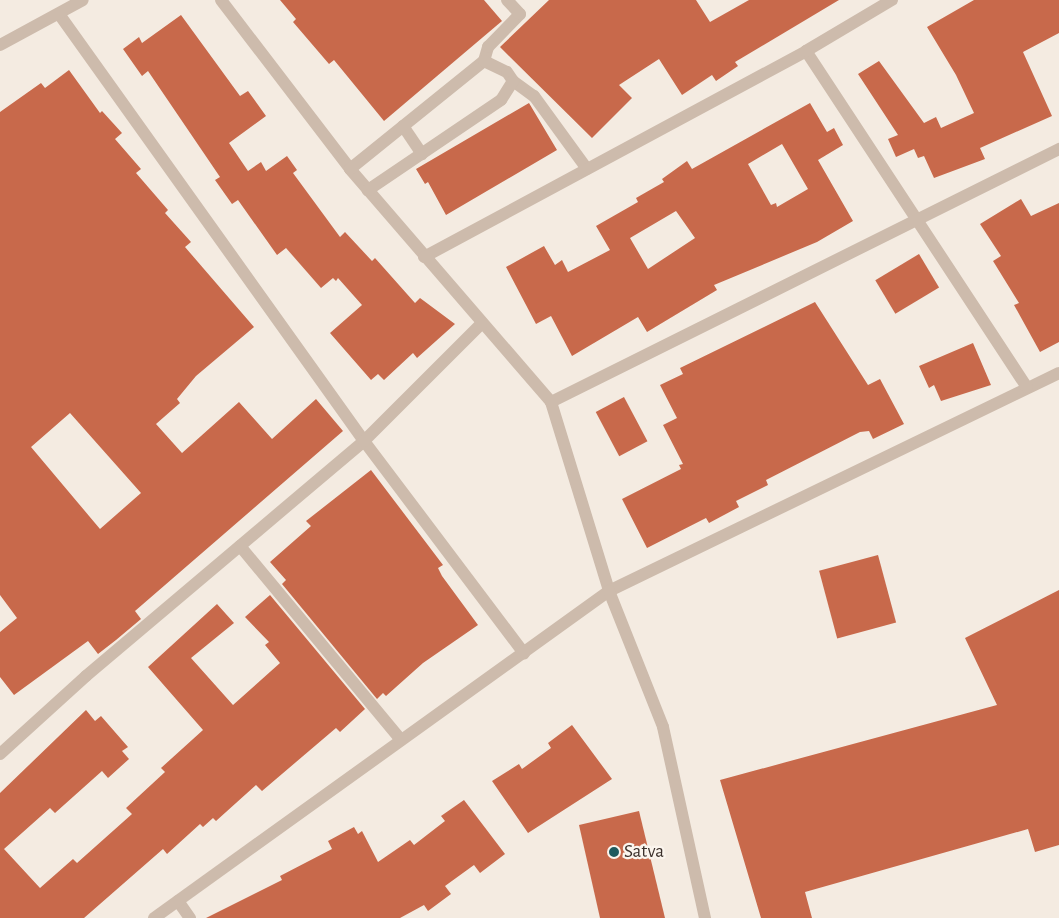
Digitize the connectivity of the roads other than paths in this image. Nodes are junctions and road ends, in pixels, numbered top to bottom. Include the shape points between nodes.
1 (83, 0) edge
2 (222, 0) edge
3 (508, 0) edge
4 (892, 0) edge
5 (59, 14) junction
6 (0, 44) edge
7 (806, 51) junction
8 (484, 61) junction
9 (513, 81) junction
10 (403, 126) junction
11 (1059, 149) edge
12 (422, 154) junction
13 (350, 169) junction
14 (587, 169) junction
15 (368, 190) junction
16 (918, 220) junction
17 (424, 257) junction
18 (482, 323) junction
19 (1059, 372) edge
20 (1028, 387) junction
21 (551, 402) junction
22 (364, 441) junction
23 (240, 546) junction
24 (609, 591) junction
25 (524, 653) junction
26 (401, 740) junction
27 (0, 754) edge
28 (178, 901) junction
29 (154, 918) edge
30 (190, 918) edge
31 (706, 918) edge

1 - 5 street
2 - 13 street
3 - 8 street via 520,14 488,47
4 - 7 street
5 - 6 street
5 - 22 street
7 - 14 street
7 - 16 street
8 - 9 street via 497,64
8 - 10 street
9 - 12 street via 501,100
9 - 14 street via 534,96
10 - 12 street
10 - 13 street
11 - 16 street
12 - 15 street
13 - 15 street
14 - 17 street
15 - 17 street
16 - 20 street
16 - 21 street
17 - 18 street
18 - 21 street
18 - 22 street
19 - 20 street
20 - 24 street
21 - 24 street
22 - 23 street
22 - 25 street
23 - 26 street
23 - 27 street via 86,676
24 - 25 street
24 - 31 street via 663,727
25 - 26 street
26 - 28 street
28 - 29 street
28 - 30 street

